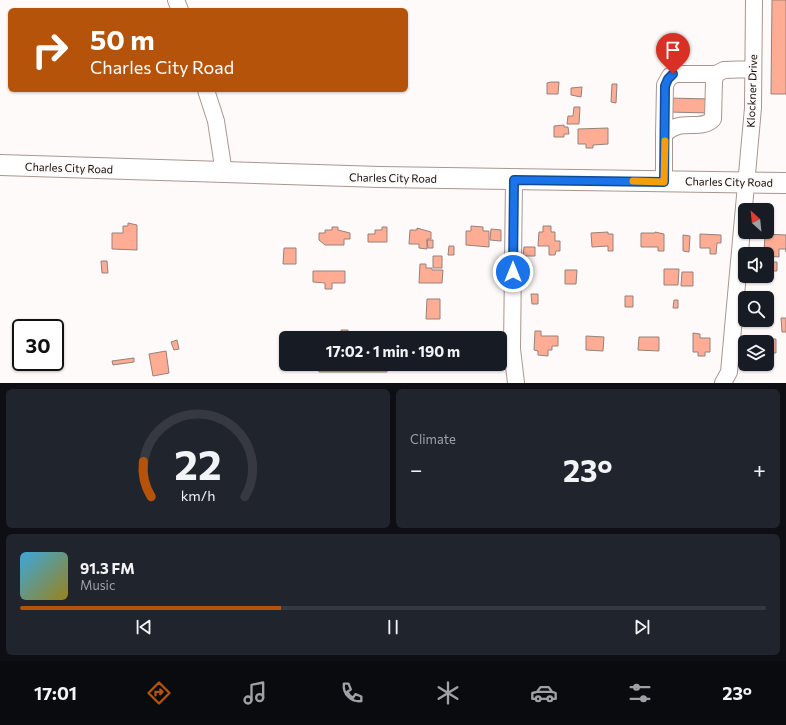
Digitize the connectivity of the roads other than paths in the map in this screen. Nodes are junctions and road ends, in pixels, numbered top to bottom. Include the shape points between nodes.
1 (754, 0) edge
2 (753, 69) junction
3 (716, 74) junction
4 (207, 92) edge
5 (664, 135) junction
6 (0, 165) edge
7 (224, 173) junction
8 (514, 180) junction
9 (664, 182) junction
10 (747, 182) junction
11 (786, 183) edge
12 (516, 383) edge
13 (723, 383) edge

1 - 2 street, Klockner Drive
2 - 3 street via 724,70
2 - 10 street, Klockner Drive via 753,108
3 - 5 street via 713,119 706,123 676,127
3 - 5 street via 670,76 665,86
4 - 7 street via 216,120
5 - 9 street
6 - 7 main road, Charles City Road
7 - 8 main road, Charles City Road
8 - 9 main road, Charles City Road
8 - 12 street via 512,348
9 - 10 main road, Charles City Road
10 - 11 main road, Charles City Road
10 - 13 street, Klockner Drive via 729,372

